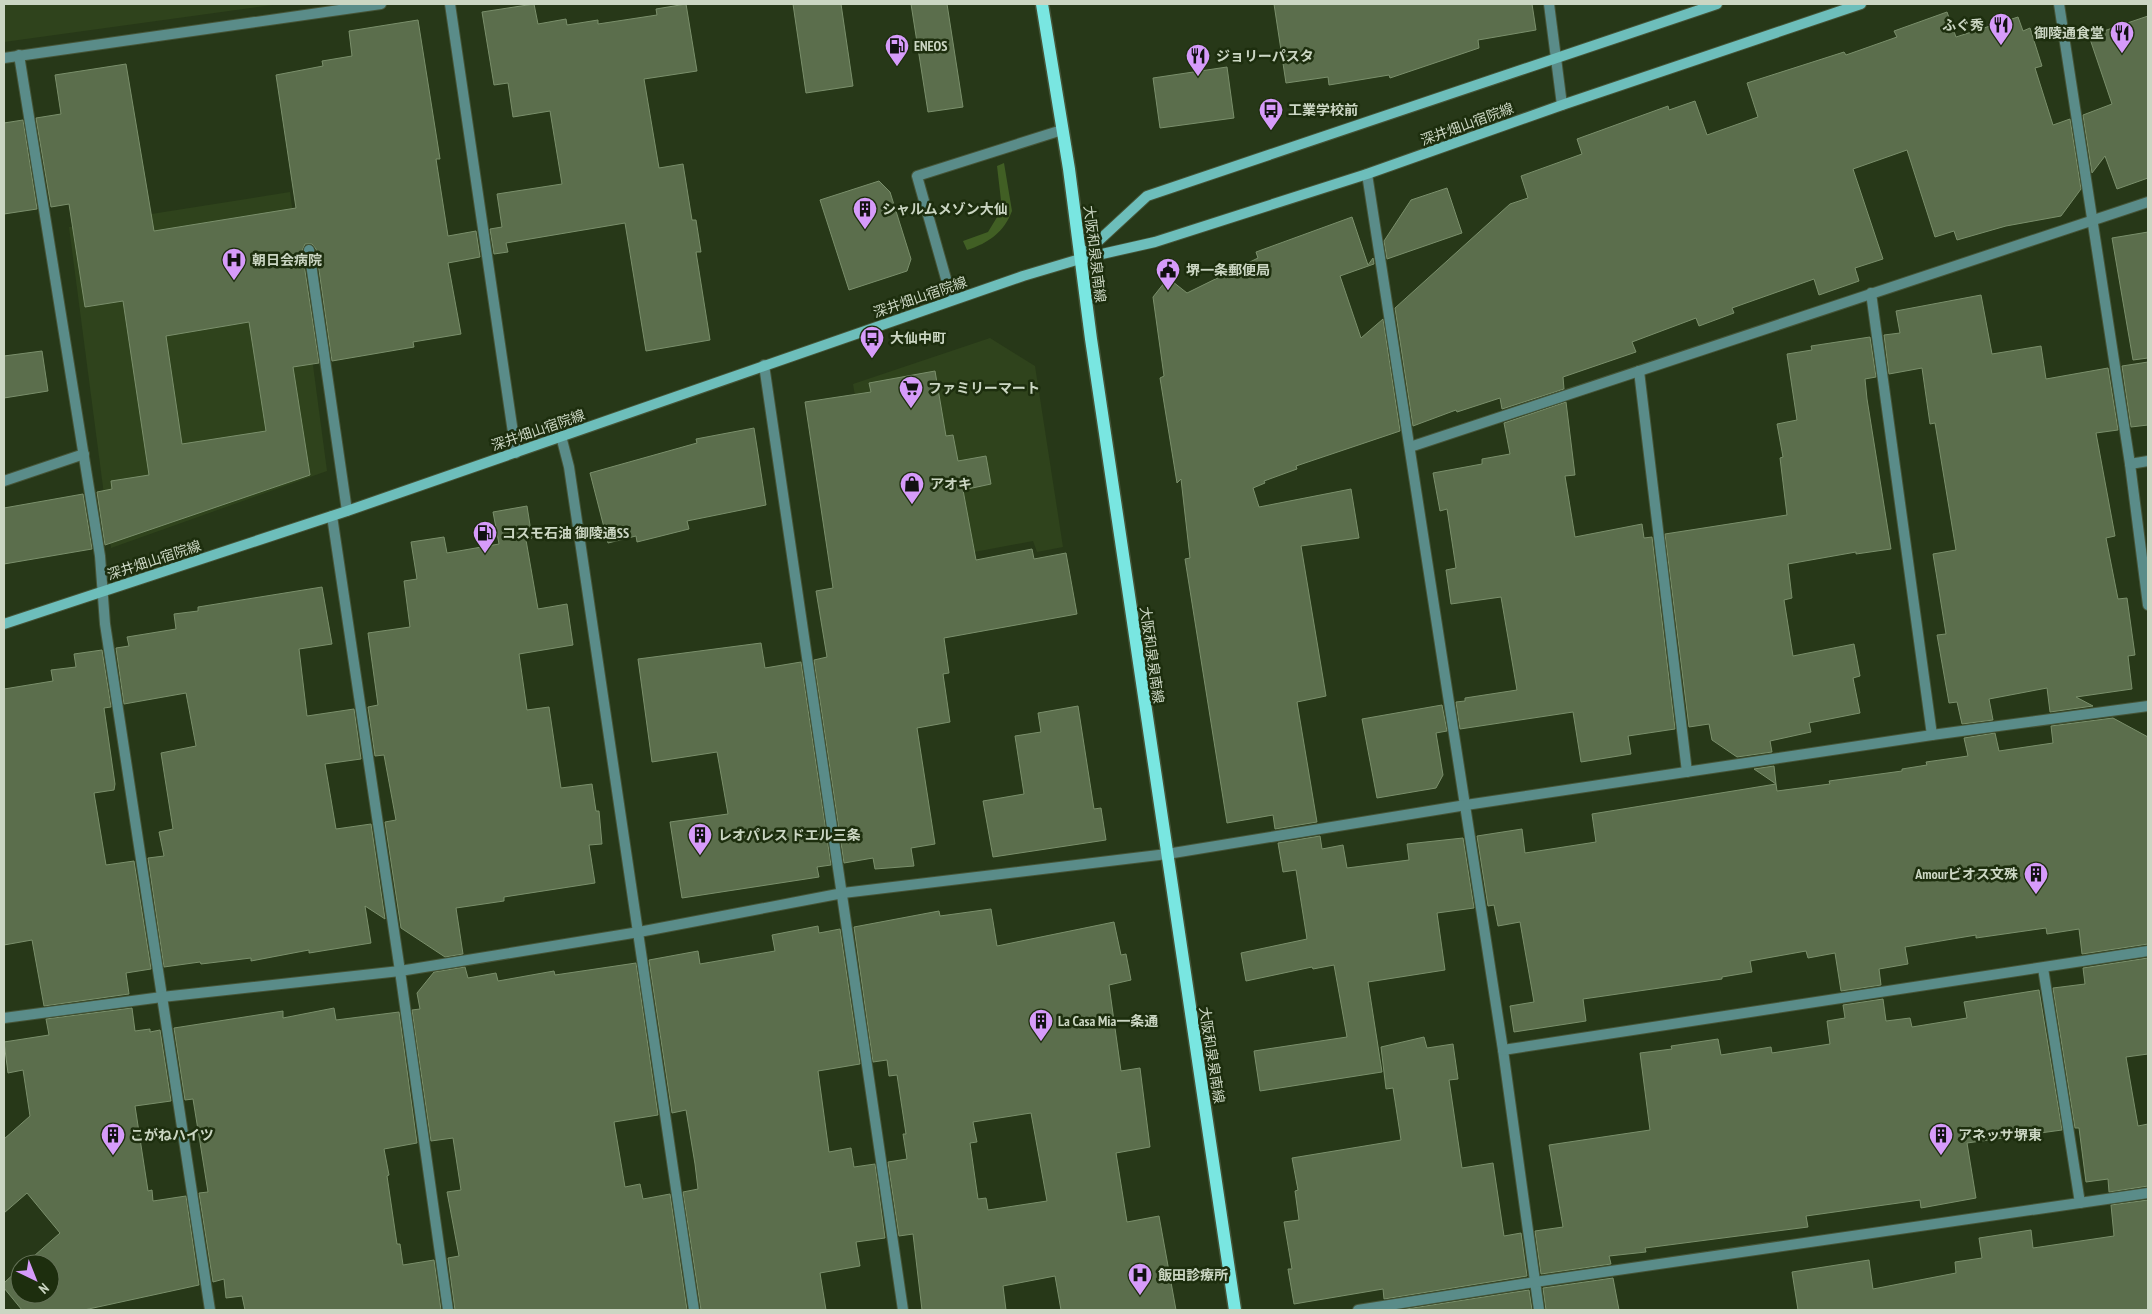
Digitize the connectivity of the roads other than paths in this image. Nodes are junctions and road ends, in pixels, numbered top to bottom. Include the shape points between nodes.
1 (381, 4) edge
2 (450, 4) edge
3 (1042, 4) edge
4 (1549, 4) edge
5 (1717, 4) edge
6 (1861, 4) edge
7 (2059, 4) edge
8 (19, 55) junction
9 (4, 58) edge
10 (1556, 59) junction
11 (1562, 105) junction
12 (1062, 130) junction
13 (1368, 174) junction
14 (2148, 202) edge
15 (2092, 221) junction
16 (309, 250) dead end
17 (1080, 258) junction
18 (1871, 293) junction
19 (952, 300) junction
20 (764, 365) junction
21 (1639, 371) junction
22 (561, 436) junction
23 (1410, 447) junction
24 (516, 452) junction
25 (84, 454) junction
26 (2148, 462) edge
27 (2130, 464) junction
28 (4, 481) edge
29 (347, 511) junction
30 (332, 516) junction
31 (103, 591) junction
32 (2148, 605) edge
33 (4, 624) edge
34 (2148, 706) edge
35 (1932, 735) junction
36 (1687, 772) junction
37 (1466, 805) junction
38 (1167, 854) junction
39 (843, 894) junction
40 (639, 932) junction
41 (2148, 951) edge
42 (2043, 968) junction
43 (400, 970) junction
44 (162, 997) junction
45 (4, 1018) edge
46 (1504, 1050) junction
47 (2148, 1193) edge
48 (2080, 1203) junction
49 (1535, 1282) junction
50 (210, 1310) edge
51 (448, 1310) edge
52 (694, 1310) edge
53 (903, 1310) edge
54 (1235, 1310) edge
55 (1358, 1310) edge
56 (1539, 1310) edge

1 - 8 street
2 - 24 street
3 - 12 main road, 大阪和泉泉南線
4 - 10 street
5 - 10 main road, 深井畑山宿院線
6 - 11 main road, 深井畑山宿院線
7 - 15 street
8 - 9 street
8 - 25 street
10 - 11 street
10 - 17 main road, 深井畑山宿院線 via 1148,196
11 - 13 main road, 深井畑山宿院線
12 - 17 main road, 大阪和泉泉南線
12 - 19 street via 917,176
13 - 17 main road, 深井畑山宿院線 via 1155,242
13 - 23 street
14 - 15 street
15 - 18 street
15 - 27 street
16 - 29 street
17 - 19 main road, 深井畑山宿院線
17 - 38 main road, 大阪和泉泉南線
18 - 21 street
18 - 35 street
19 - 20 main road, 深井畑山宿院線
20 - 22 main road, 深井畑山宿院線
20 - 39 street
21 - 23 street
21 - 36 street
22 - 24 main road, 深井畑山宿院線
22 - 40 street via 569,467
23 - 37 street
24 - 29 main road, 深井畑山宿院線
25 - 28 street
25 - 31 street
26 - 27 street
27 - 32 street
29 - 30 main road, 深井畑山宿院線
30 - 31 main road, 深井畑山宿院線
30 - 43 street
31 - 33 main road, 深井畑山宿院線
31 - 44 street
34 - 35 street
35 - 36 street
36 - 37 street
37 - 38 street
37 - 46 street
38 - 39 street
38 - 54 main road, 大阪和泉泉南線
39 - 40 street
39 - 53 street
40 - 43 street
40 - 52 street
41 - 42 street
42 - 46 street
42 - 48 street
43 - 44 street
43 - 51 street
44 - 45 street
44 - 50 street
46 - 49 street
47 - 48 street
48 - 49 street
49 - 55 street
49 - 56 street

